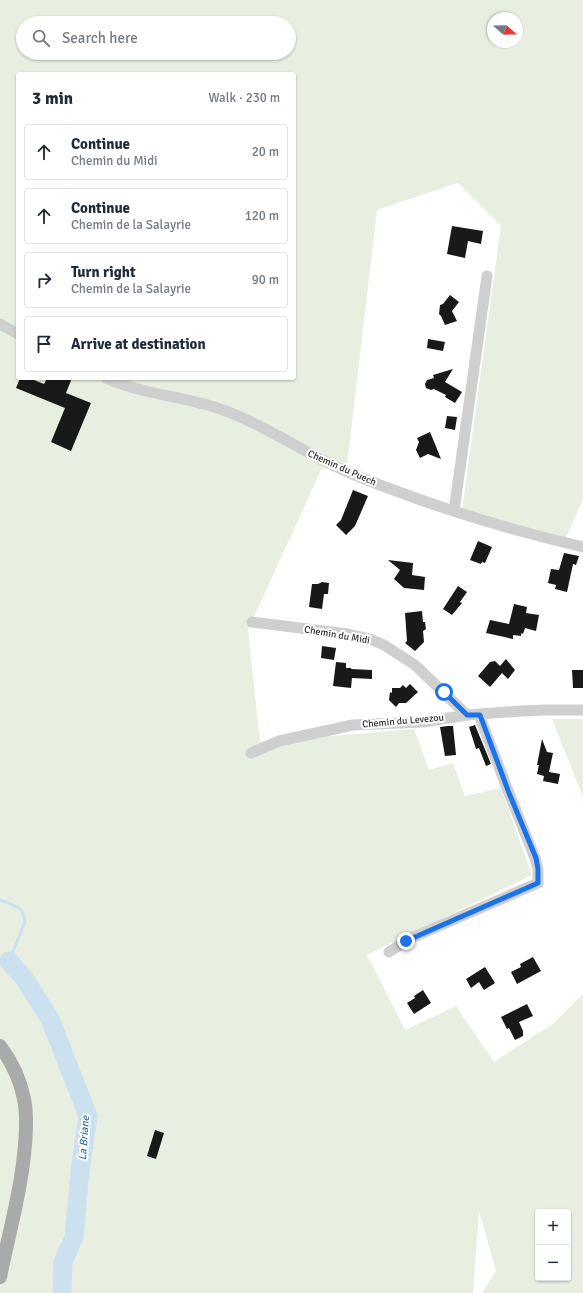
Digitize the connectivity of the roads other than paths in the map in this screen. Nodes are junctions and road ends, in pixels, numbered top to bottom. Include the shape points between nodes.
1 (487, 276) dead end
2 (0, 324) edge
3 (16, 333) edge
4 (110, 380) edge
5 (454, 511) junction
6 (583, 547) edge
7 (252, 622) dead end
8 (583, 710) edge
9 (467, 715) junction
10 (480, 715) junction
11 (251, 753) dead end
12 (389, 952) dead end
13 (0, 1046) edge
14 (0, 1277) edge

1 - 5 street
2 - 3 street
4 - 5 street, Chemin du Puech via 222,410 261,427 341,469
5 - 6 street, Chemin du Puech via 507,528
7 - 9 street, Chemin du Midi via 348,634 384,645 414,665
8 - 10 street, Chemin du Levezou
9 - 10 street, Chemin du Levezou
9 - 11 street, Chemin du Levezou via 423,722 349,722 279,741
10 - 12 street via 536,858 538,883 409,939
13 - 14 main road via 19,1078 25,1100 26,1118 20,1180

